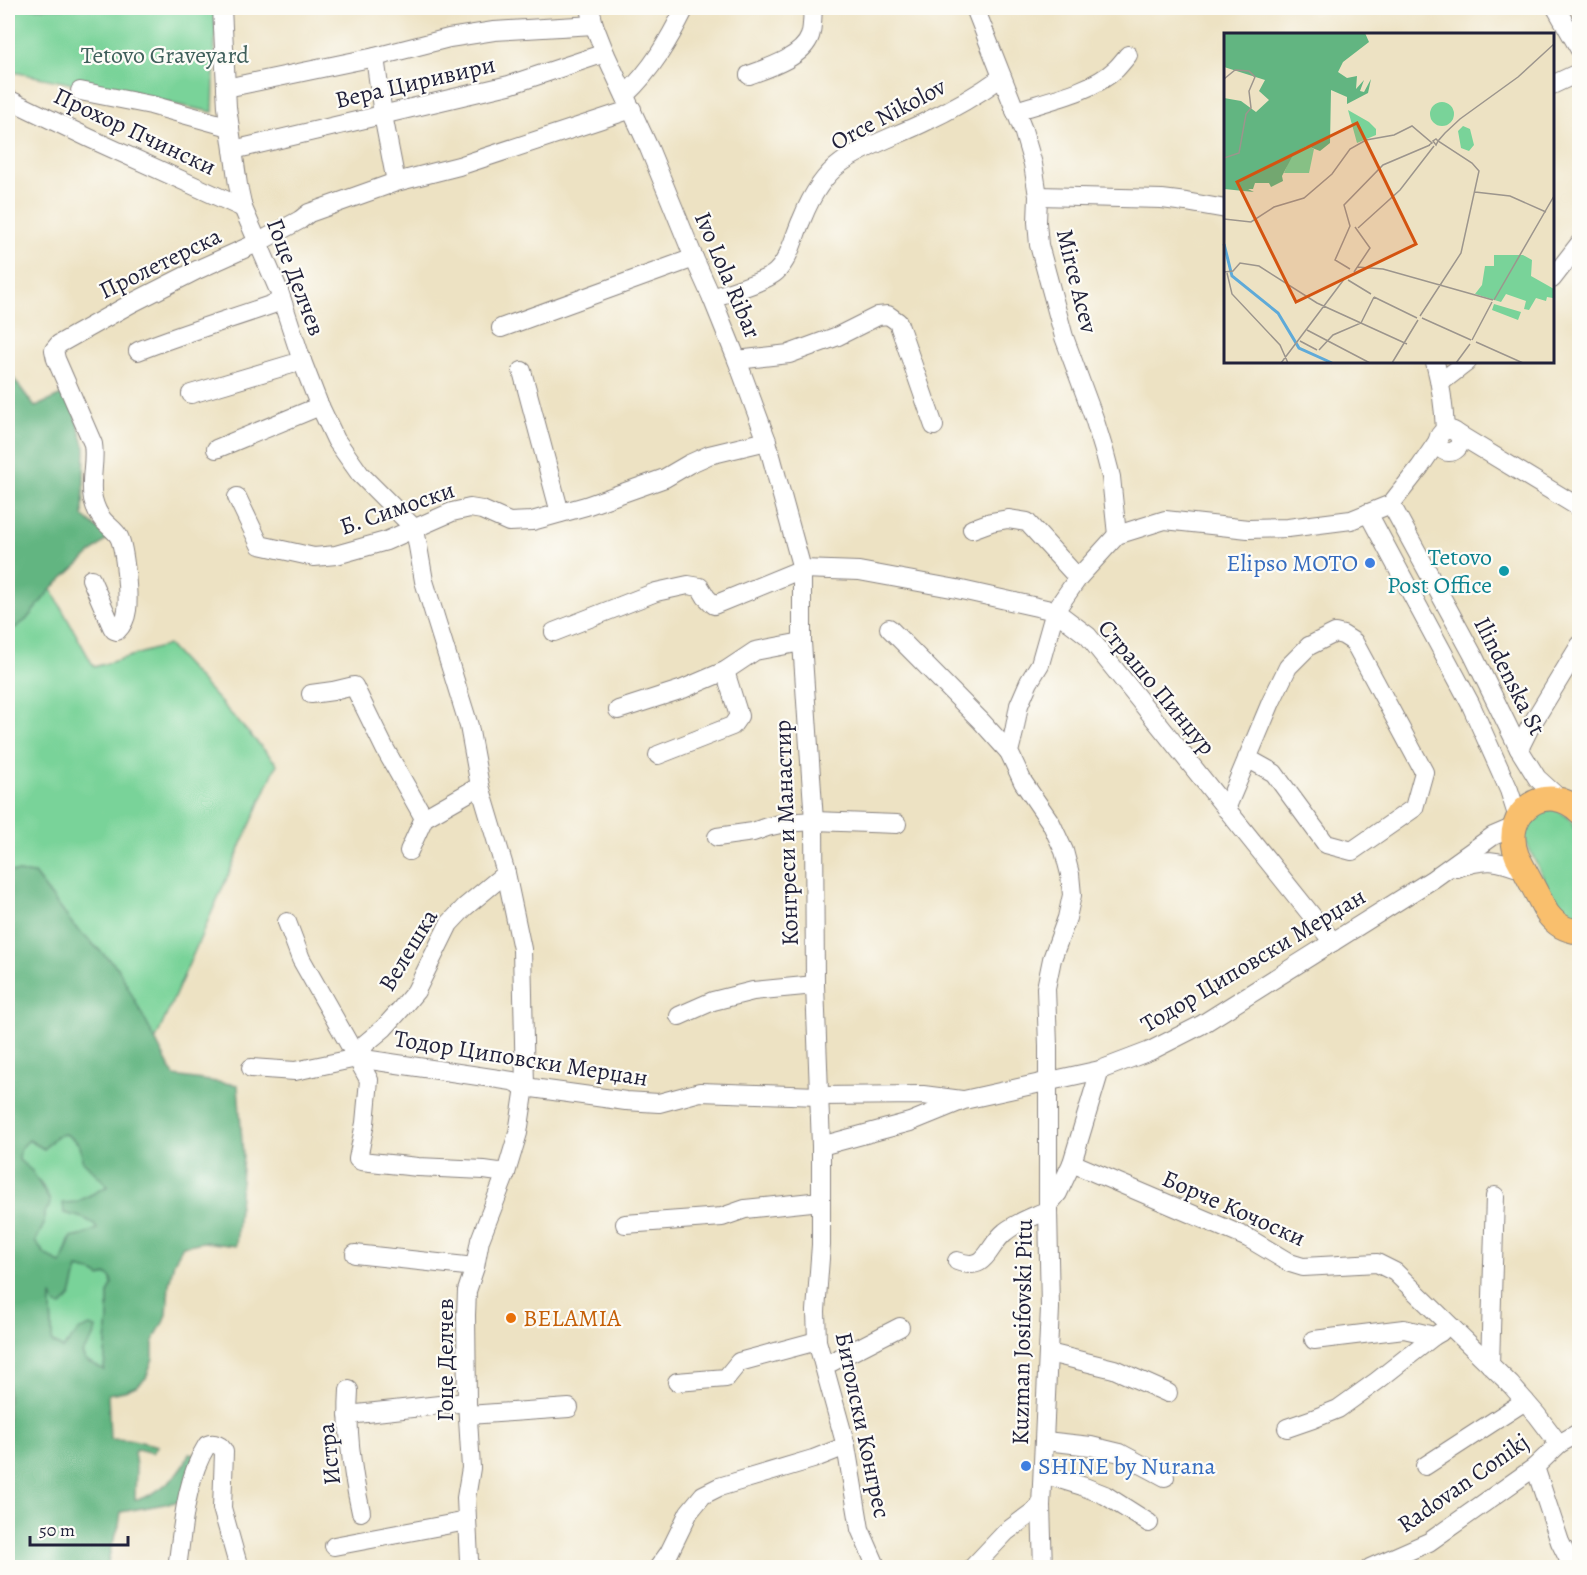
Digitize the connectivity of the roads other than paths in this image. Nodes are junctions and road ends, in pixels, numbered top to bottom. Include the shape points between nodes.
1 (222, 8) edge
2 (685, 8) edge
3 (813, 8) edge
4 (975, 8) edge
5 (1556, 8) edge
6 (592, 16) edge
7 (1580, 50) edge
8 (605, 53) junction
9 (1128, 55) dead end
10 (375, 57) junction
11 (1580, 72) edge
12 (749, 75) dead end
13 (1002, 77) junction
14 (1554, 84) edge
15 (226, 88) junction
16 (80, 91) dead end
17 (8, 99) edge
18 (628, 102) junction
19 (1015, 111) junction
20 (382, 115) junction
21 (230, 127) junction
22 (233, 150) junction
23 (396, 182) junction
24 (1038, 196) junction
25 (243, 208) junction
26 (1224, 209) edge
27 (257, 243) junction
28 (1580, 243) edge
29 (694, 258) junction
30 (1554, 276) edge
31 (712, 298) junction
32 (282, 301) junction
33 (501, 328) dead end
34 (138, 351) dead end
35 (737, 360) junction
36 (302, 362) junction
37 (1435, 363) edge
38 (1466, 363) edge
39 (522, 371) dead end
40 (1441, 382) junction
41 (191, 394) dead end
42 (320, 406) junction
43 (934, 426) dead end
44 (767, 441) junction
45 (1448, 442) junction
46 (216, 449) dead end
47 (237, 497) dead end
48 (1391, 504) junction
49 (1580, 508) edge
50 (560, 513) junction
51 (1368, 513) junction
52 (415, 529) junction
53 (972, 529) dead end
54 (1117, 535) junction
55 (801, 569) junction
56 (1078, 578) junction
57 (91, 579) dead end
58 (1054, 611) junction
59 (889, 628) dead end
60 (554, 632) dead end
61 (802, 642) junction
62 (1580, 645) edge
63 (1470, 648) junction
64 (1447, 659) junction
65 (725, 671) junction
66 (311, 694) dead end
67 (618, 710) dead end
68 (1519, 749) junction
69 (1009, 752) junction
70 (658, 754) dead end
71 (1247, 758) junction
72 (480, 786) junction
73 (1570, 806) edge
74 (1226, 809) junction
75 (423, 818) junction
76 (814, 821) junction
77 (1516, 823) junction
78 (897, 824) dead end
79 (717, 837) dead end
80 (409, 850) dead end
81 (1525, 871) junction
82 (506, 873) junction
83 (1440, 873) junction
84 (287, 922) dead end
85 (1580, 932) edge
86 (1333, 942) junction
87 (815, 985) junction
88 (679, 1016) dead end
89 (357, 1058) junction
90 (251, 1068) dead end
91 (1100, 1070) junction
92 (1047, 1082) junction
93 (525, 1087) junction
94 (818, 1096) junction
95 (964, 1100) junction
96 (821, 1146) junction
97 (1072, 1163) junction
98 (506, 1173) junction
99 (1495, 1196) dead end
100 (821, 1202) junction
101 (1048, 1208) junction
102 (625, 1224) dead end
103 (355, 1254) dead end
104 (957, 1261) dead end
105 (475, 1267) junction
106 (900, 1327) dead end
107 (1442, 1331) junction
108 (1314, 1340) dead end
109 (817, 1341) junction
110 (1049, 1353) junction
111 (1490, 1365) junction
112 (824, 1366) junction
113 (677, 1382) dead end
114 (350, 1390) dead end
115 (1168, 1393) dead end
116 (1525, 1401) junction
117 (468, 1408) junction
118 (568, 1408) dead end
119 (348, 1415) junction
120 (1287, 1428) dead end
121 (1580, 1432) edge
122 (1045, 1441) junction
123 (1559, 1444) junction
124 (846, 1446) junction
125 (1425, 1466) dead end
126 (1535, 1467) junction
127 (1043, 1474) junction
128 (1165, 1477) dead end
129 (1041, 1506) junction
130 (361, 1512) dead end
131 (467, 1521) junction
132 (1149, 1523) dead end
133 (334, 1546) dead end
134 (177, 1568) edge
135 (239, 1568) edge
136 (471, 1568) edge
137 (658, 1568) edge
138 (877, 1568) edge
139 (972, 1568) edge
140 (1043, 1568) edge
141 (1370, 1568) edge
142 (1573, 1568) edge

1 - 15 street, Гоце Делчев
2 - 18 street
3 - 12 street via 806,45 782,63
4 - 13 street, Mirce Acev
5 - 7 street
6 - 8 street, Ivo Lola Ribar
6 - 10 street via 449,38
8 - 18 street, Ivo Lola Ribar
8 - 20 street, Вера Циривири via 508,85
9 - 19 street via 1098,82
10 - 15 street
10 - 20 street
11 - 14 street
13 - 19 street, Mirce Acev
13 - 31 street, Orce Nikolov via 973,97 840,164 820,185 775,273
15 - 21 street, Гоце Делчев
16 - 21 street
17 - 25 street, Прохор Пчински
18 - 23 street, Пролетерска via 459,166
18 - 29 street, Ivo Lola Ribar
19 - 24 street, Mirce Acev via 1033,164
20 - 22 street, Вера Циривири
20 - 23 street
21 - 22 street, Гоце Делчев
22 - 25 street, Гоце Делчев
23 - 27 street, Пролетерска via 309,213
24 - 26 street via 1162,199
24 - 54 street, Mirce Acev via 1039,245 1064,337 1105,454
25 - 27 street, Гоце Делчев
27 - 32 street, Гоце Делчев
27 - 57 street, Пролетерска via 132,303 55,348 56,359 93,444 92,495 96,509 121,542 128,608 117,631
28 - 30 street
29 - 31 street, Ivo Lola Ribar
29 - 33 street
31 - 35 street, Ivo Lola Ribar
32 - 34 street
32 - 36 street, Гоце Делчев
35 - 43 street via 789,354 888,315 898,322
35 - 44 street, Ivo Lola Ribar
36 - 41 street
36 - 42 street, Гоце Делчев
37 - 40 street
38 - 40 street
39 - 50 street
40 - 45 street
42 - 46 street
42 - 52 street, Гоце Делчев via 336,440 360,474
44 - 50 street, Б. Симоски via 709,455 665,478
44 - 55 street, Ivo Lola Ribar
45 - 48 street via 1420,467
45 - 49 street via 1484,451
47 - 52 street, Б. Симоски via 260,545 308,556 336,555
48 - 51 street
48 - 63 street, Ilindenska St
50 - 52 street, Б. Симоски via 532,521 509,522 470,508
51 - 54 street via 1351,520 1288,528 1248,529 1165,520
51 - 64 street, Ilindenska St
52 - 72 street, Гоце Делчев via 424,581 469,726
53 - 56 street via 1008,519 1027,522
54 - 56 street
55 - 58 street, Страшо Пинџур via 859,571
55 - 60 street via 714,605 700,587 688,585 656,592
55 - 61 street, Конгреси и Манастир
56 - 58 street
58 - 69 street via 1040,664 1018,705
58 - 74 street, Страшо Пинџур via 1088,636
59 - 69 street, Kuzman Josifovski Pitu
61 - 65 street via 755,651
61 - 76 street, Конгреси и Манастир
62 - 68 street
63 - 64 street
63 - 68 street, Ilindenska St
64 - 77 street, Ilindenska St via 1509,790
65 - 67 street
65 - 70 street via 739,716 732,726
66 - 75 street via 354,686
68 - 73 street, Ilindenska St via 1537,778
69 - 92 street, Kuzman Josifovski Pitu via 1023,782 1051,823 1070,873 1072,895 1046,988
71 - 71 street via 1288,667 1309,646 1335,633 1354,642 1424,772 1414,808 1352,851 1326,844 1274,773
71 - 74 street
72 - 75 street
72 - 82 street, Гоце Делчев
73 - 77 main road via 1551,799 1541,800 1524,810
74 - 86 street, Страшо Пинџур
75 - 80 street
76 - 78 street
76 - 79 street
76 - 87 street, Конгреси и Манастир
77 - 81 main road via 1512,837
77 - 83 street, Тодор Циповски Мерџан
81 - 83 street via 1487,860
81 - 85 main road via 1553,921
82 - 89 street, Велешка via 449,924 416,991 366,1043
82 - 93 street, Гоце Делчев via 522,950
83 - 86 street, Тодор Циповски Мерџан
84 - 89 street via 306,968
86 - 91 street, Тодор Циповски Мерџан via 1201,1025 1150,1052
87 - 88 street via 753,991 713,1001
87 - 94 street, Конгреси и Манастир
89 - 90 street via 295,1071
89 - 93 street, Тодор Циповски Мерџан via 512,1081
89 - 98 street via 369,1080 358,1159
91 - 92 street, Тодор Циповски Мерџан
91 - 97 street, Kuzman Josifovski Pitu
92 - 95 street, Тодор Циповски Мерџан
92 - 101 street, Kuzman Josifovski Pitu
93 - 94 street, Тодор Циповски Мерџан via 659,1103 700,1092
93 - 98 street, Гоце Делчев via 518,1133
94 - 95 street, Тодор Циповски Мерџан via 923,1095
94 - 96 street, Конгреси и Манастир
95 - 96 street, Тодор Циповски Мерџан via 910,1122
96 - 100 street, Битолски Конгрес
97 - 101 street, Kuzman Josifovski Pitu
97 - 107 street, Борче Кочоски via 1248,1238 1290,1263 1303,1267 1377,1263 1395,1272
98 - 105 street, Гоце Делчев via 480,1240
99 - 111 street
100 - 102 street via 745,1209 722,1217
100 - 109 street, Битолски Конгрес
101 - 104 street via 1002,1234 988,1256 975,1264
101 - 110 street, Kuzman Josifovski Pitu
103 - 105 street
105 - 117 street, Гоце Делчев via 467,1291
106 - 112 street
107 - 108 street via 1404,1329
107 - 111 street, Борче Кочоски
107 - 120 street via 1338,1409
109 - 112 street, Битолски Конгрес
109 - 113 street via 739,1362 726,1378
110 - 115 street via 1114,1369
110 - 122 street, Kuzman Josifovski Pitu
111 - 116 street, Борче Кочоски
112 - 124 street, Битолски Конгрес
114 - 119 street, Истра
116 - 123 street, Борче Кочоски
116 - 125 street
117 - 118 street
117 - 119 street
117 - 131 street, Гоце Делчев via 471,1468
119 - 130 street, Истра via 353,1476
121 - 123 street, Radovan Conikj
122 - 127 street, Kuzman Josifovski Pitu
122 - 128 street via 1120,1453
123 - 126 street, Radovan Conikj
124 - 137 street via 719,1487 703,1496 689,1512
124 - 138 street, Битолски Конгрес via 860,1529
126 - 141 street, Radovan Conikj via 1429,1542
126 - 142 street via 1560,1542
127 - 129 street, Kuzman Josifovski Pitu
127 - 132 street via 1105,1495
129 - 139 street via 1006,1532
129 - 140 street, Kuzman Josifovski Pitu
131 - 133 street
131 - 136 street, Гоце Делчев
134 - 135 street via 193,1474 207,1445 213,1444 224,1452 222,1508

